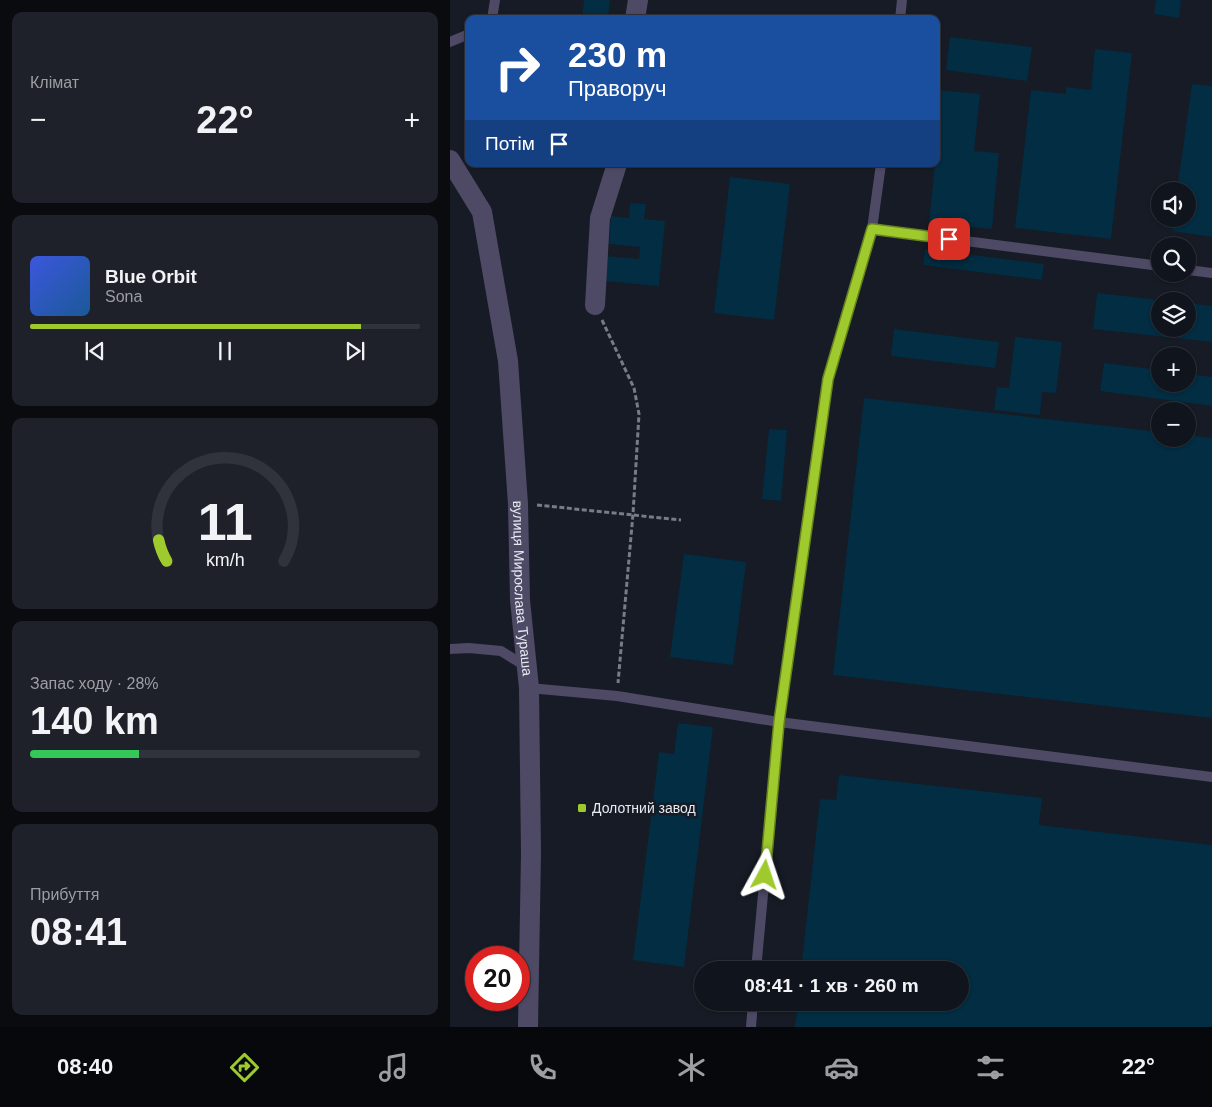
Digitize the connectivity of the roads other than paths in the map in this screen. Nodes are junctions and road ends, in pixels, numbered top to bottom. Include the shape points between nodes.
1 (496, 0) edge
2 (638, 0) edge
3 (902, 0) edge
4 (493, 15) edge
5 (636, 15) edge
6 (900, 15) edge
7 (465, 36) edge
8 (450, 42) edge
9 (450, 160) edge
10 (616, 167) edge
11 (881, 167) edge
12 (872, 229) junction
13 (1151, 265) edge
14 (1196, 271) edge
15 (1212, 273) edge
16 (595, 305) road end
17 (450, 649) edge
18 (528, 668) junction
19 (529, 688) junction
20 (779, 722) junction
21 (1212, 777) edge
22 (757, 961) edge
23 (752, 1011) edge
24 (528, 1027) edge
25 (751, 1027) edge

1 - 4 lane
2 - 5 street
3 - 6 lane
7 - 8 lane
9 - 18 street, вулиця Мирослава Тураша via 482,212 508,362 518,504 520,600
10 - 16 street via 600,218
11 - 12 lane
12 - 13 lane
12 - 20 lane via 828,379
14 - 15 lane
17 - 18 lane via 501,651
18 - 19 street, вулиця Мирослава Тураша
19 - 20 lane via 617,696
19 - 24 street, вулиця Мирослава Тураша
20 - 21 lane
20 - 22 lane
23 - 25 lane

